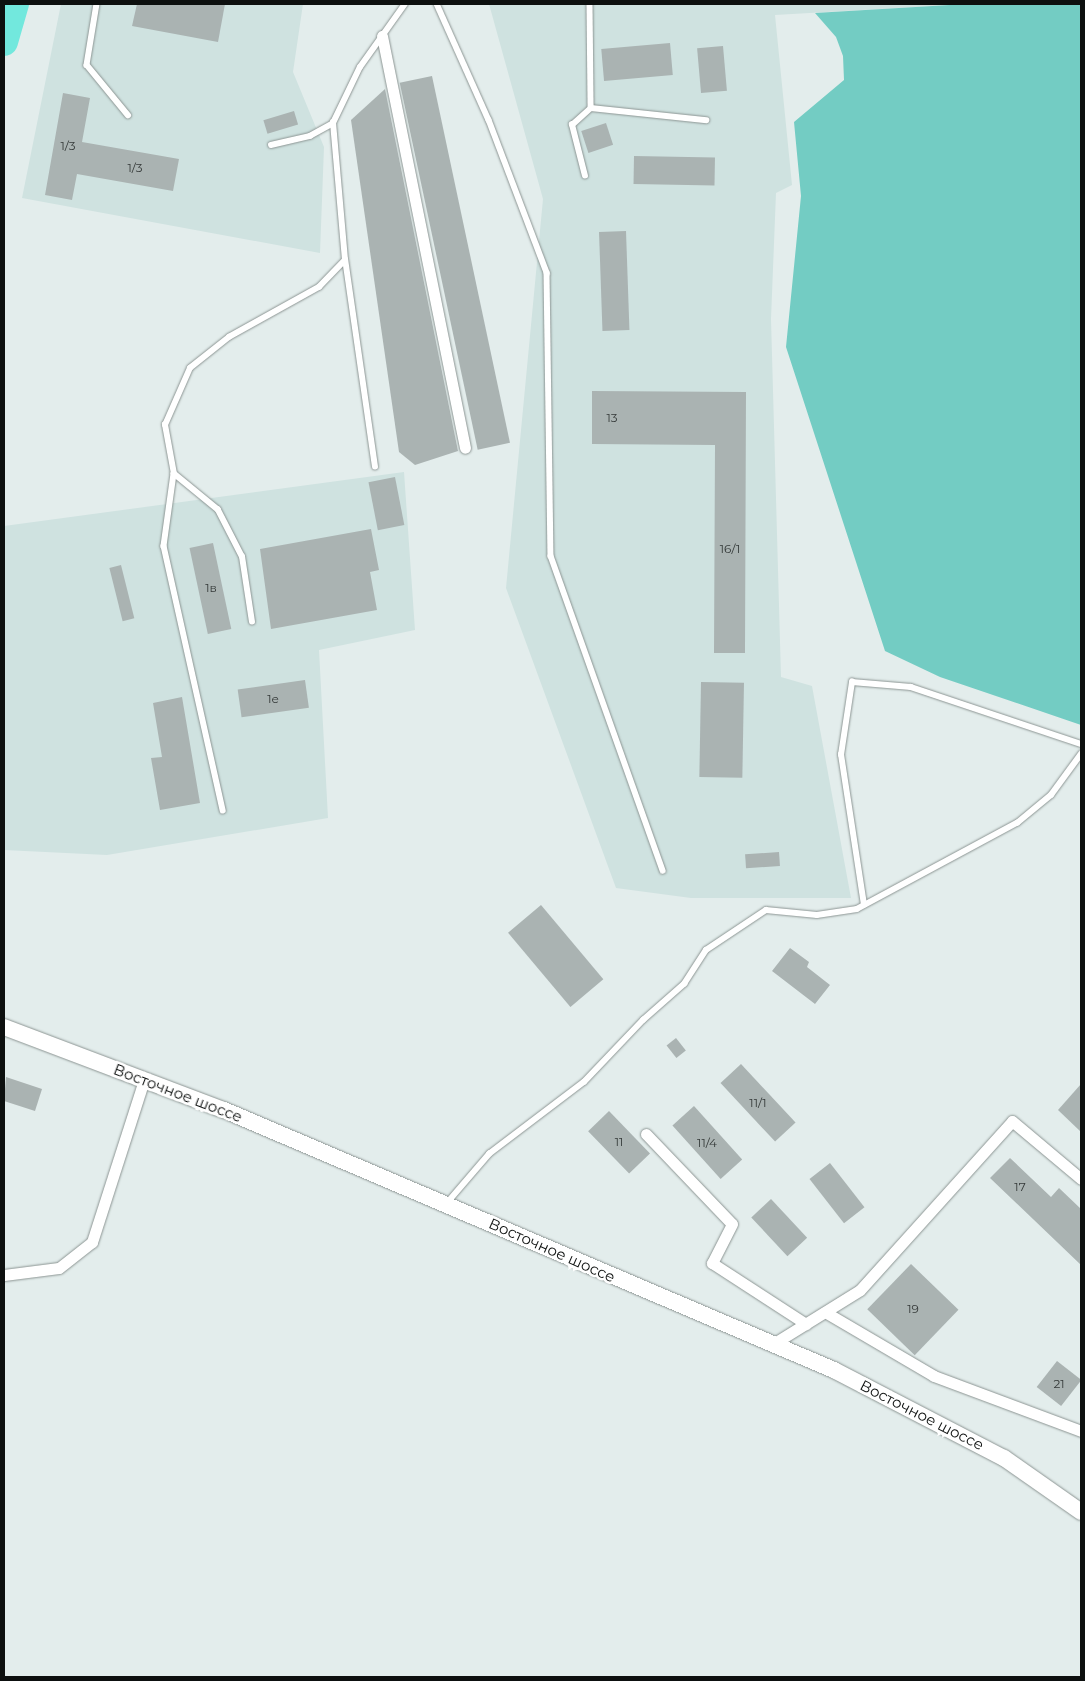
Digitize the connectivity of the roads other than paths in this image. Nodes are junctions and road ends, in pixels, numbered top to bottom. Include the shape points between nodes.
1 (98, 4) edge
2 (405, 4) edge
3 (437, 4) edge
4 (590, 4) edge
5 (382, 36) junction
6 (591, 108) junction
7 (128, 115) dead end
8 (706, 120) dead end
9 (333, 123) junction
10 (271, 145) dead end
11 (585, 176) dead end
12 (345, 260) junction
13 (465, 448) dead end
14 (374, 467) dead end
15 (174, 474) junction
16 (252, 622) dead end
17 (1081, 744) edge
18 (1081, 754) edge
19 (223, 811) dead end
20 (663, 871) dead end
21 (864, 905) junction
22 (4, 1027) edge
23 (144, 1080) junction
24 (646, 1134) dead end
25 (1081, 1179) edge
26 (447, 1204) junction
27 (4, 1275) edge
28 (825, 1312) junction
29 (806, 1324) junction
30 (773, 1344) junction
31 (1081, 1431) edge
32 (1081, 1512) edge

1 - 7 lane via 87,65
2 - 5 lane
3 - 20 lane via 499,146 547,273 551,556
4 - 6 lane
5 - 9 lane via 360,68
5 - 13 street
6 - 8 lane
6 - 11 lane via 572,125
9 - 10 lane via 310,136
9 - 12 lane
12 - 14 lane
12 - 15 lane via 320,287 229,337 190,368 165,425
15 - 16 lane via 218,510 242,557
15 - 19 lane via 164,546
17 - 21 lane via 911,687 852,682 841,755
18 - 21 lane via 1051,795 1017,823
21 - 26 lane via 817,915 766,910 706,950 684,984 643,1020 584,1082 489,1154
22 - 23 street, Восточное шоссе
23 - 26 street, Восточное шоссе
23 - 27 street via 92,1242 59,1268
24 - 29 street via 732,1224 712,1263
25 - 28 street via 1012,1121 860,1290
26 - 30 street, Восточное шоссе
28 - 29 street
28 - 31 street via 934,1376
29 - 30 street
30 - 32 street, Восточное шоссе via 834,1370 1004,1458

